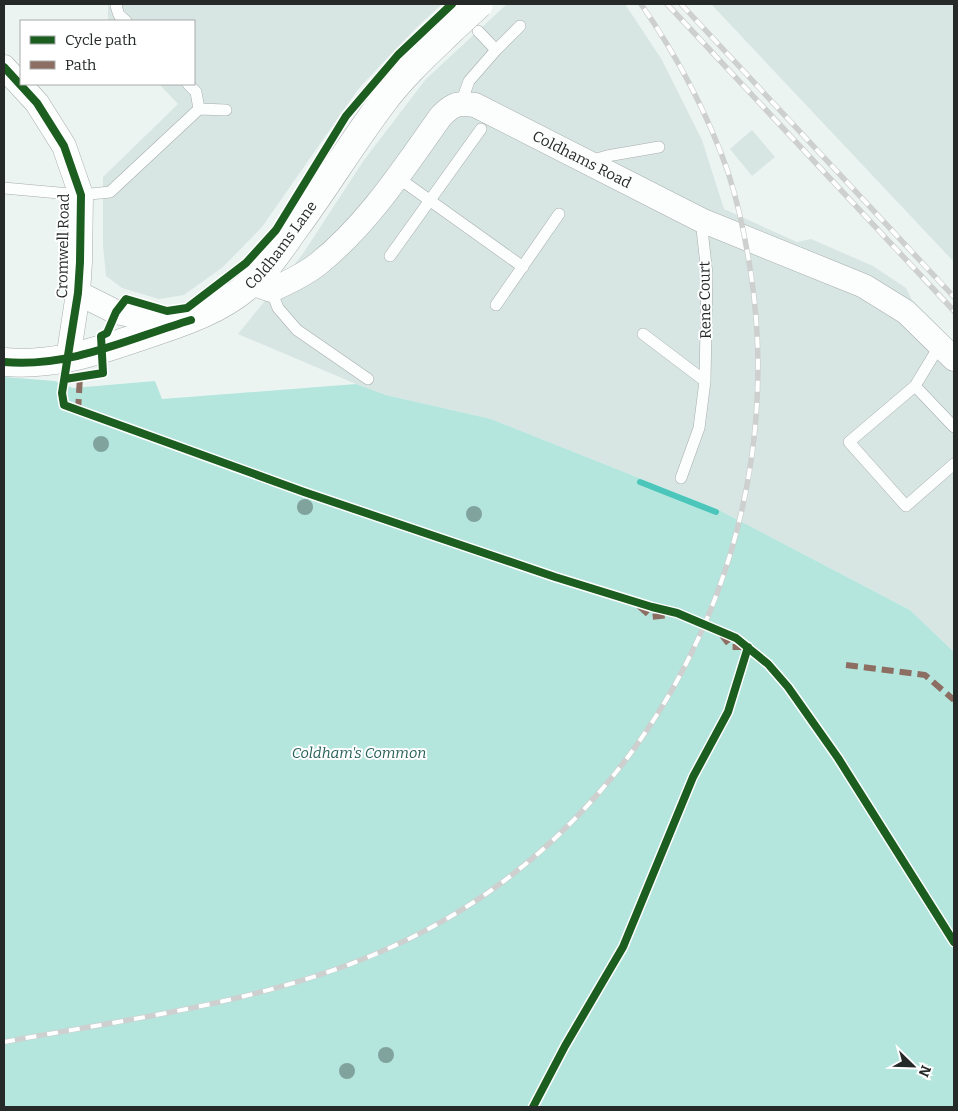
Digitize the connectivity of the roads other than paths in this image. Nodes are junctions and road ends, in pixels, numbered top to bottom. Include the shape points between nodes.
1 (117, 4) edge
2 (462, 12) edge
3 (125, 20) edge
4 (520, 26) dead end
5 (478, 31) dead end
6 (496, 50) junction
7 (4, 67) edge
8 (20, 84) edge
9 (21, 85) edge
10 (189, 85) edge
11 (460, 103) junction
12 (199, 109) junction
13 (226, 110) dead end
14 (481, 129) dead end
15 (659, 147) dead end
16 (588, 162) junction
17 (397, 177) junction
18 (4, 188) edge
19 (81, 195) junction
20 (430, 200) junction
21 (559, 214) dead end
22 (701, 220) junction
23 (390, 256) dead end
24 (522, 267) junction
25 (261, 286) junction
26 (78, 293) junction
27 (496, 305) dead end
28 (175, 324) junction
29 (643, 334) dead end
30 (948, 352) edge
31 (68, 359) junction
32 (4, 362) edge
33 (368, 379) dead end
34 (705, 381) junction
35 (915, 386) junction
36 (954, 427) edge
37 (954, 464) edge
38 (681, 478) dead end

1 - 3 lane
2 - 25 street, Coldhams Lane via 383,102 275,256
4 - 6 lane
5 - 6 lane
6 - 11 lane via 469,81
7 - 8 street, Cromwell Road
9 - 19 street, Cromwell Road via 38,103 64,146
10 - 12 lane via 196,92
11 - 16 street, Coldhams Road via 475,105
11 - 17 street via 451,106 441,116
12 - 13 lane
12 - 19 lane via 110,192
14 - 20 lane
15 - 16 lane
16 - 22 street, Coldhams Road
17 - 20 lane
17 - 25 street via 361,223 318,264 294,280
18 - 19 lane
19 - 26 street, Cromwell Road
20 - 23 lane
20 - 24 lane
21 - 24 lane
22 - 30 street, Coldhams Road via 864,286 906,312
22 - 34 lane, Rene Court via 707,274
24 - 27 lane
25 - 28 street, Coldhams Lane via 191,320
25 - 33 lane via 297,330
26 - 28 street via 116,312
26 - 31 street, Cromwell Road
28 - 31 street, Coldhams Lane
29 - 34 lane
30 - 35 lane via 935,353
31 - 32 street, Coldhams Lane via 25,364
34 - 38 lane, Rene Court via 699,428
35 - 36 lane
35 - 37 lane via 849,442 906,506

